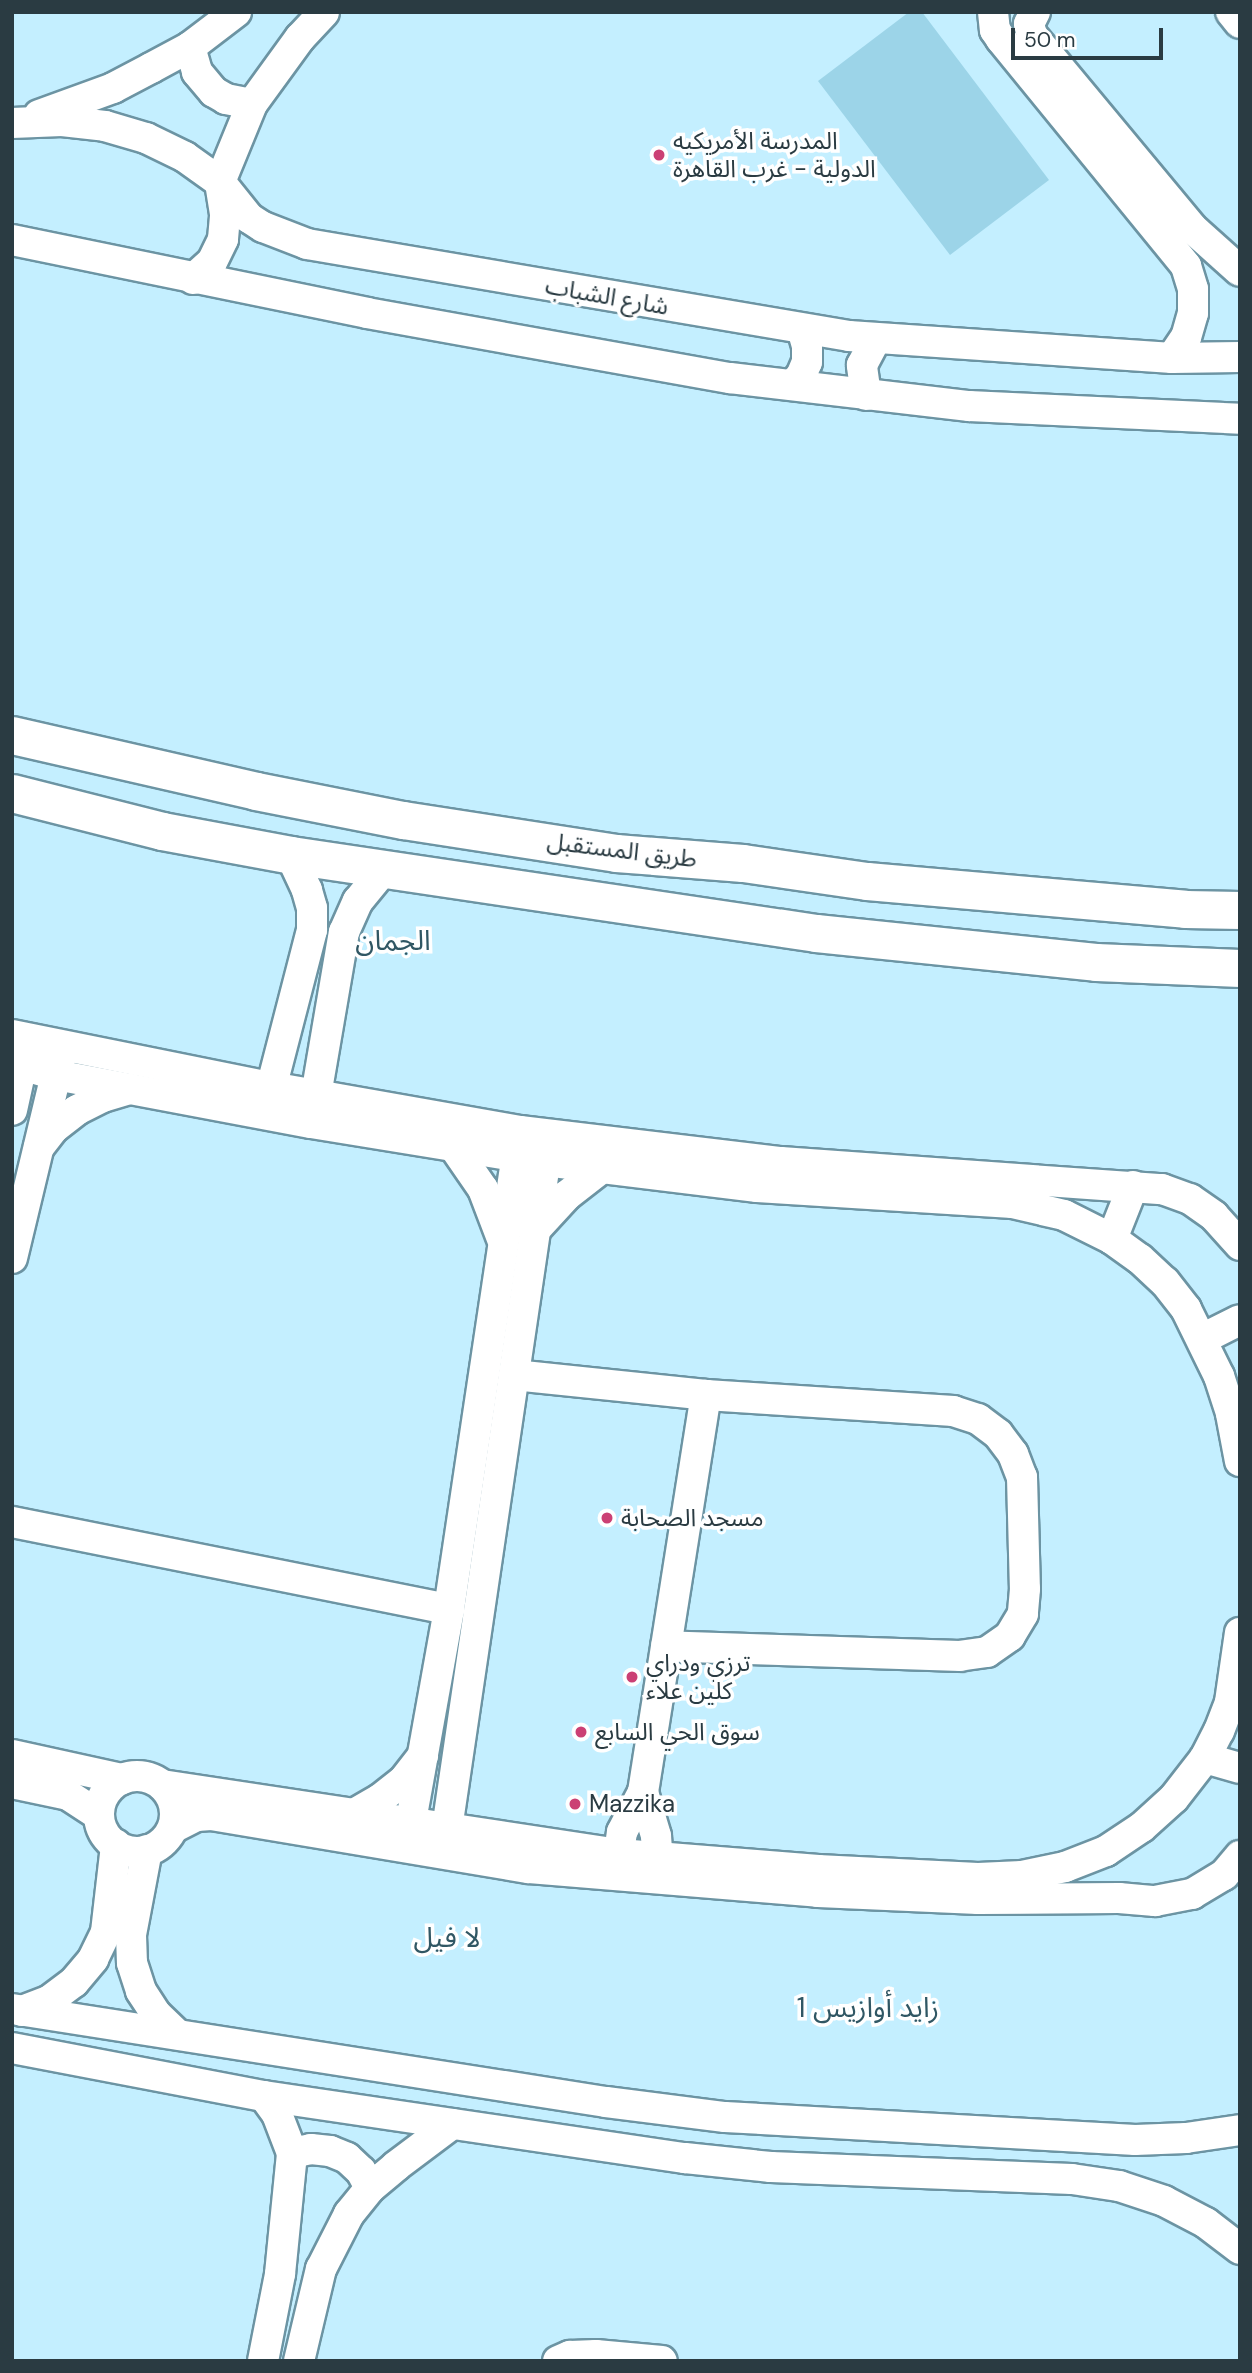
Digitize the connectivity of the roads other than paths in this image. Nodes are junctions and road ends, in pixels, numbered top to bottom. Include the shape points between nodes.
1 (236, 12) edge
2 (324, 12) edge
3 (993, 12) edge
4 (1231, 12) edge
5 (1024, 15) edge
6 (1240, 23) edge
7 (190, 47) junction
8 (252, 104) junction
9 (15, 124) edge
10 (220, 182) junction
11 (12, 240) edge
12 (1240, 271) edge
13 (193, 279) junction
14 (802, 329) junction
15 (876, 339) junction
16 (1240, 357) edge
17 (1172, 358) junction
18 (792, 385) junction
19 (866, 395) junction
20 (1240, 419) edge
21 (12, 735) edge
22 (12, 793) edge
23 (291, 855) junction
24 (386, 868) junction
25 (820, 874) junction
26 (937, 886) junction
27 (1240, 910) edge
28 (816, 933) junction
29 (916, 943) junction
30 (1240, 968) edge
31 (63, 1046) junction
32 (19, 1050) edge
33 (56, 1074) junction
34 (131, 1089) junction
35 (268, 1100) junction
36 (314, 1109) junction
37 (12, 1110) edge
38 (452, 1144) junction
39 (532, 1145) junction
40 (36, 1150) junction
41 (602, 1168) junction
42 (1133, 1186) junction
43 (535, 1230) junction
44 (1112, 1239) junction
45 (503, 1240) junction
46 (1240, 1245) edge
47 (12, 1258) edge
48 (1240, 1320) edge
49 (1202, 1339) junction
50 (514, 1375) junction
51 (706, 1395) junction
52 (1240, 1461) edge
53 (481, 1494) junction
54 (12, 1522) edge
55 (449, 1609) junction
56 (1240, 1633) edge
57 (666, 1646) junction
58 (12, 1755) edge
59 (423, 1756) junction
60 (1205, 1758) junction
61 (1240, 1769) edge
62 (121, 1779) junction
63 (12, 1783) edge
64 (162, 1785) junction
65 (643, 1792) junction
66 (354, 1814) junction
67 (99, 1815) junction
68 (173, 1828) junction
69 (409, 1834) junction
70 (445, 1840) junction
71 (116, 1844) junction
72 (147, 1850) junction
73 (1106, 1851) junction
74 (1240, 1856) edge
75 (617, 1865) junction
76 (658, 1869) junction
77 (1119, 1898) junction
78 (17, 2010) edge
79 (177, 2034) junction
80 (12, 2048) edge
81 (264, 2096) junction
82 (606, 2102) junction
83 (452, 2124) junction
84 (1240, 2130) edge
85 (601, 2145) junction
86 (292, 2153) junction
87 (370, 2188) junction
88 (1240, 2249) edge
89 (651, 2360) edge
90 (263, 2361) edge
91 (299, 2361) edge
92 (558, 2361) edge

1 - 7 street
2 - 8 street
3 - 17 street via 1001,39 1186,266 1193,289 1193,313 1186,337
4 - 6 street
5 - 12 street via 1032,34 1192,228
7 - 8 street via 197,72 214,92
7 - 9 street via 113,88
8 - 10 street
9 - 10 street, شارع الشباب via 62,121 105,126 146,138
10 - 13 street via 223,239 212,262
10 - 14 street, شارع الشباب via 249,218 278,235 307,244
11 - 13 street
13 - 18 street via 521,342
14 - 15 street, شارع الشباب
14 - 18 street via 807,362
15 - 17 street, شارع الشباب
15 - 19 street via 862,365
16 - 17 street, شارع الشباب
18 - 19 street
19 - 20 street via 1048,412
21 - 25 main road, طريق المستقبل via 256,792 403,820 616,853
22 - 23 main road via 162,831
23 - 24 main road
23 - 35 street via 307,890 312,930
24 - 28 main road
24 - 36 street via 358,901 344,932
25 - 26 main road, طريق المستقبل
25 - 28 main road via 827,884 830,906
26 - 27 main road, طريق المستقبل
26 - 29 main road via 915,896 908,906 906,925
28 - 29 main road
29 - 30 main road via 1096,962
31 - 32 street
31 - 33 street
31 - 35 street
32 - 33 street
32 - 37 street
33 - 34 street
33 - 40 street
34 - 35 street
34 - 40 street via 77,1110
35 - 36 street
36 - 38 street
36 - 39 street
38 - 39 street
38 - 45 street via 482,1189
39 - 41 street
39 - 42 street
39 - 43 street
39 - 45 street
40 - 47 street
41 - 43 street via 566,1196
41 - 44 street via 757,1187 1012,1203 1064,1215
42 - 44 street
42 - 46 street via 1162,1189 1190,1199 1214,1216
43 - 50 street
44 - 49 street via 1165,1282
45 - 53 street
48 - 49 street
49 - 52 street via 1231,1414
50 - 51 street
50 - 53 street
51 - 57 street
51 - 57 street via 953,1411 978,1419 998,1434 1022,1477 1023,1614 1010,1636 988,1652 960,1656
53 - 55 street
53 - 70 street
54 - 55 street
55 - 59 street
56 - 60 street via 1230,1703
57 - 65 street
58 - 62 street
59 - 66 street via 396,1786
59 - 69 street
60 - 61 street
60 - 73 street via 1174,1798
62 - 64 street via 150,1777
62 - 67 street via 109,1788
63 - 67 street via 68,1795
64 - 66 street
64 - 68 street via 174,1805
65 - 75 street via 622,1832
65 - 76 street via 651,1814
66 - 69 street
67 - 71 street via 107,1836
68 - 69 street via 197,1816 211,1815
68 - 72 street
69 - 70 street
70 - 75 street
71 - 72 street
71 - 78 street via 106,1932 93,1959 74,1982 50,2000
72 - 79 street via 131,1935 132,1963 141,1991
73 - 76 street via 1032,1874 978,1878
73 - 77 street
74 - 77 street via 1224,1875 1192,1895 1155,1901
75 - 76 street
76 - 77 street via 978,1899
78 - 79 street
79 - 82 street
80 - 81 street
81 - 83 street
81 - 86 street via 282,2124
82 - 84 street via 778,2121 1135,2140
82 - 85 street
83 - 85 street
83 - 87 street
85 - 88 street via 771,2167 1072,2179 1119,2186 1164,2201 1206,2223
86 - 87 street via 311,2149 347,2158
86 - 90 street via 281,2262
87 - 91 street via 333,2241 321,2269
89 - 92 street via 596,2355

